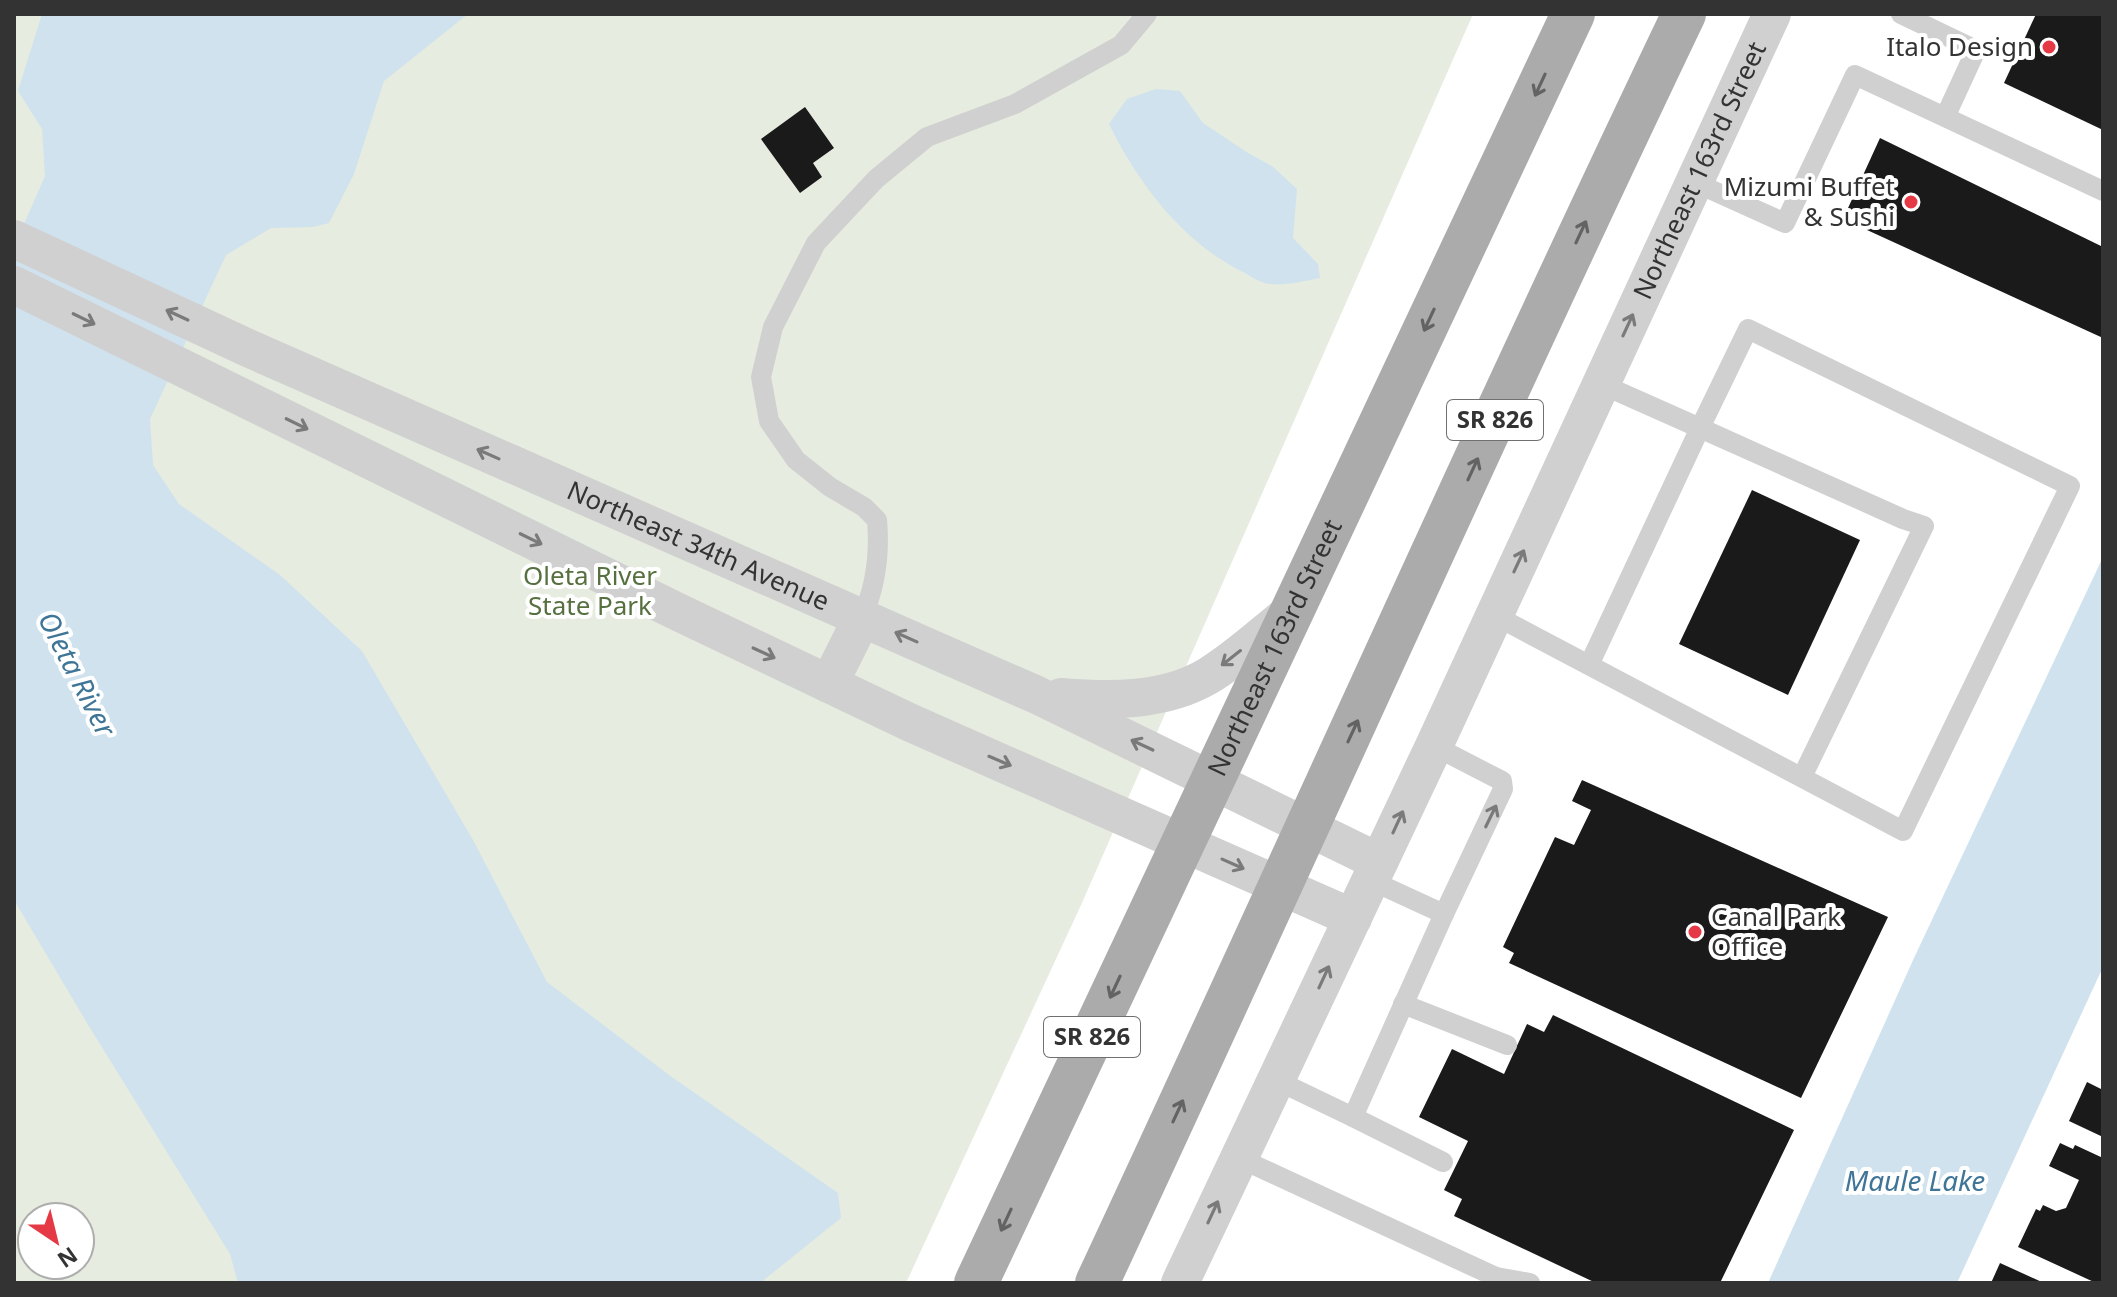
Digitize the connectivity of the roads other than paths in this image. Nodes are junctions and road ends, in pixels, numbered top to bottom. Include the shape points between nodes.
1 (1147, 14) edge
2 (1573, 14) edge
3 (1684, 14) edge
4 (1772, 14) edge
5 (1901, 14) edge
6 (1946, 115) junction
7 (1694, 182) junction
8 (2103, 191) edge
9 (14, 239) edge
10 (14, 285) edge
11 (1601, 384) junction
12 (1700, 428) junction
13 (1292, 611) junction
14 (1494, 615) junction
15 (862, 618) junction
16 (1589, 665) junction
17 (829, 684) junction
18 (1037, 695) junction
19 (1434, 746) junction
20 (1802, 777) junction
21 (1213, 779) junction
22 (1309, 827) junction
23 (1183, 841) junction
24 (1375, 871) junction
25 (1282, 886) junction
26 (1444, 914) junction
27 (1353, 918) junction
28 (1403, 1004) junction
29 (1507, 1045) dead end
30 (1276, 1080) junction
31 (1353, 1117) junction
32 (1239, 1158) junction
33 (1443, 1162) dead end
34 (1495, 1280) edge
35 (976, 1283) edge
36 (1097, 1283) edge
37 (1180, 1283) edge
38 (1530, 1283) edge

1 - 15 lane via 1121,45 1015,104 927,137 876,179 816,243 773,327 761,377 769,421 796,460 877,520 879,551
2 -> 13 main road, Northeast 163rd Street / SR 826
22 -> 3 main road, SR 826
4 - 7 street, Northeast 163rd Street
5 - 6 lane via 1976,50
6 - 7 lane via 1855,75 1785,223
6 - 8 lane
11 -> 7 street, Northeast 163rd Street
15 -> 9 street, Northeast 34th Avenue via 248,348
10 -> 17 street
11 - 12 lane
14 -> 11 street, Northeast 163rd Street
12 - 16 lane
12 - 20 lane via 1924,526
12 - 20 lane via 1748,329 2070,486 1903,831
13 -> 18 street via 1208,676 1168,692 1110,701
13 - 21 main road, Northeast 163rd Street / SR 826
14 - 16 lane
14 - 19 street, Northeast 163rd Street
15 - 17 street
18 -> 15 street, Northeast 34th Avenue
16 - 20 lane
17 -> 23 street
21 -> 18 street, Northeast 34th Avenue
24 -> 19 street, Northeast 163rd Street
26 -> 19 lane via 1503,789 1502,781
21 - 22 street, Northeast 34th Avenue
21 - 23 main road, Northeast 163rd Street / SR 826
22 - 24 street, Northeast 34th Avenue
22 - 25 main road, SR 826
23 -> 25 street
23 -> 35 main road, Northeast 163rd Street / SR 826
24 - 26 lane
24 - 27 street, Northeast 163rd Street
25 - 27 street
36 -> 25 main road, SR 826
26 - 28 lane
30 -> 27 street, Northeast 163rd Street
28 - 29 lane
28 - 31 lane
30 - 31 lane
30 - 32 street, Northeast 163rd Street
31 - 33 lane
32 - 34 lane
37 -> 32 street, Northeast 163rd Street
34 - 38 lane

